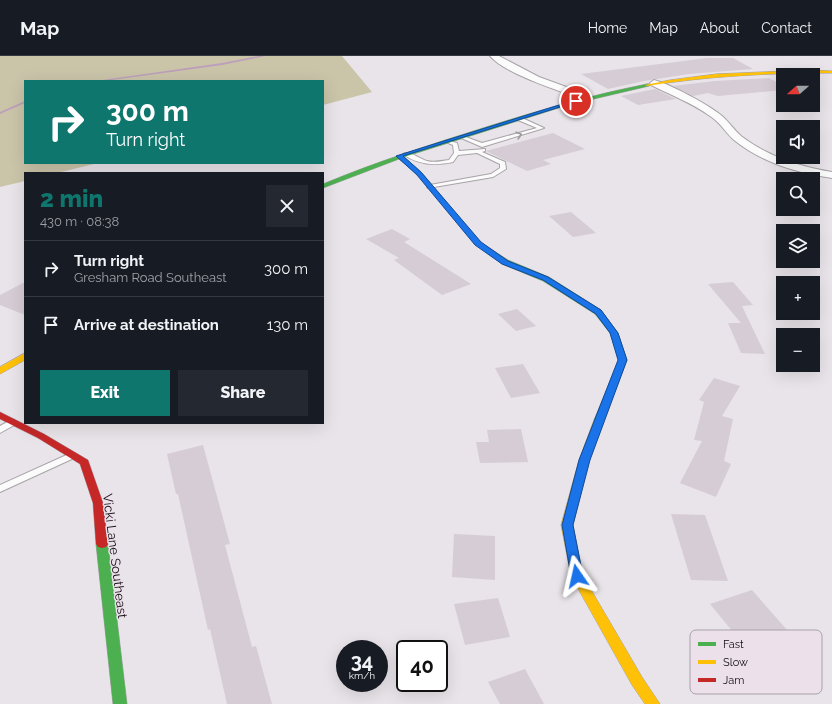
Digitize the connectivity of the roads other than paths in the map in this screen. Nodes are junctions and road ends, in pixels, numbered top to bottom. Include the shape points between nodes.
1 (494, 56) edge
2 (832, 72) edge
3 (654, 83) junction
4 (588, 98) junction
5 (520, 119) junction
6 (462, 137) junction
7 (448, 141) junction
8 (482, 146) junction
9 (479, 152) junction
10 (457, 153) junction
11 (402, 155) junction
12 (832, 175) edge
13 (324, 186) edge
14 (430, 187) junction
15 (24, 357) edge
16 (0, 371) edge
17 (0, 415) edge
18 (13, 422) junction
19 (0, 430) edge
20 (74, 455) junction
21 (0, 489) edge
22 (120, 704) edge
23 (653, 704) edge

1 - 4 street via 536,79
2 - 3 street via 743,73
3 - 4 street
3 - 12 street via 704,107 716,115 737,137 764,154 793,166
4 - 5 street
5 - 6 street
8 -> 5 lane via 542,128
6 - 7 street
6 - 8 lane
7 - 10 lane via 455,144
7 - 11 street
8 - 9 lane via 483,151
9 - 10 lane
9 - 14 lane via 503,163 503,169 493,175
10 - 11 lane via 451,161 437,164 427,164
11 - 13 street
11 - 14 street
14 - 23 street via 478,243 505,262 546,279 598,312 614,333 623,360 584,460 567,525 577,576 637,681
15 - 16 street
17 - 18 street, Vicki Lane Southeast
18 - 19 lane
18 - 20 street, Vicki Lane Southeast
20 - 21 lane
20 - 22 street, Vicki Lane Southeast via 84,462 98,503

